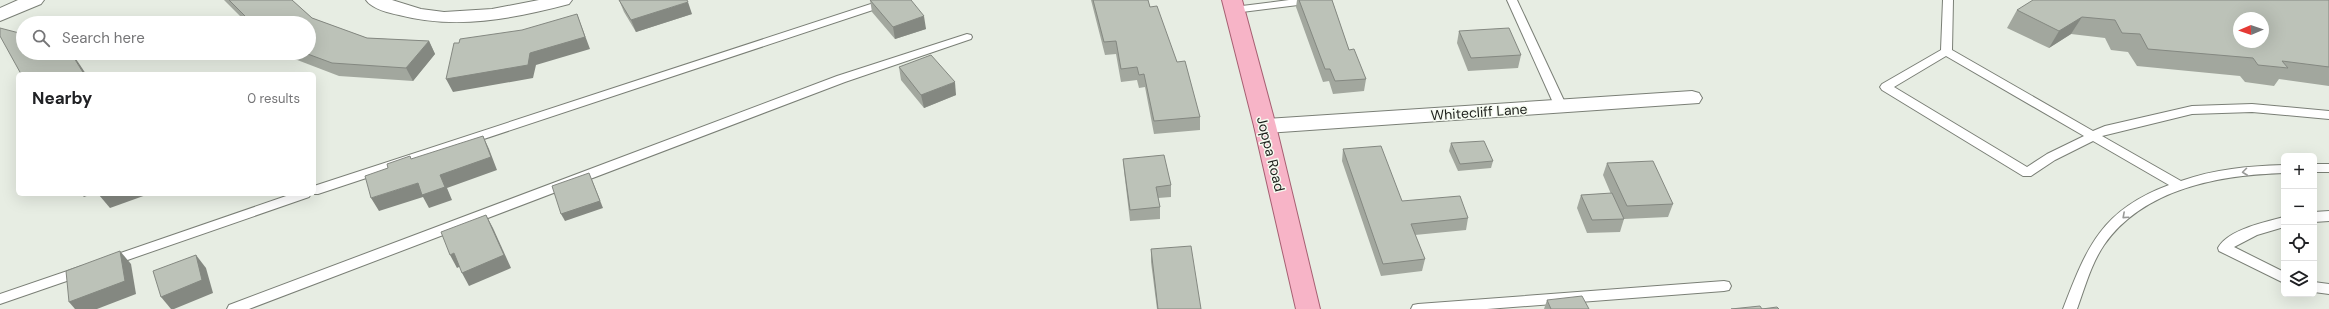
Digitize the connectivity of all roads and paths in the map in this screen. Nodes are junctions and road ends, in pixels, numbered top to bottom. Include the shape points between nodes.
1 (34, 0) edge
2 (376, 0) edge
3 (562, 0) edge
4 (893, 0) edge
5 (1314, 0) edge
6 (1512, 0) edge
7 (1948, 0) edge
8 (1233, 5) edge
9 (0, 15) edge
10 (967, 37) dead end
11 (1946, 50) junction
12 (1692, 98) dead end
13 (1561, 107) junction
14 (2329, 115) edge
15 (1265, 126) junction
16 (2092, 136) junction
17 (2317, 168) edge
18 (2329, 168) edge
19 (2281, 169) edge
20 (2178, 185) junction
21 (316, 190) edge
22 (299, 196) edge
23 (2329, 216) edge
24 (2317, 217) edge
25 (2281, 223) edge
26 (2281, 276) edge
27 (1724, 286) dead end
28 (2317, 287) edge
29 (2329, 289) edge
30 (0, 299) edge
31 (234, 309) edge
32 (1308, 309) edge
33 (1418, 309) edge
34 (2070, 309) edge

1 - 9 street
2 - 3 street via 390,8 410,14 459,17 513,12
4 - 21 lane
5 - 8 lane
6 - 13 lane
7 - 11 lane
8 - 15 main road, Joppa Road
10 - 31 lane via 841,79
11 - 16 lane
11 - 16 lane via 1886,87 2027,173 2051,157
12 - 13 street, Whitecliff Lane
13 - 15 street, Whitecliff Lane
14 - 16 lane via 2252,108 2192,110 2105,130
15 - 32 main road, Joppa Road
16 - 20 lane
17 - 18 lane
19 -> 20 lane via 2216,176
20 -> 34 lane via 2135,207 2106,233 2087,261
22 - 30 lane
23 - 24 lane
25 - 26 lane via 2237,237 2224,248
27 - 33 lane
28 - 29 lane

